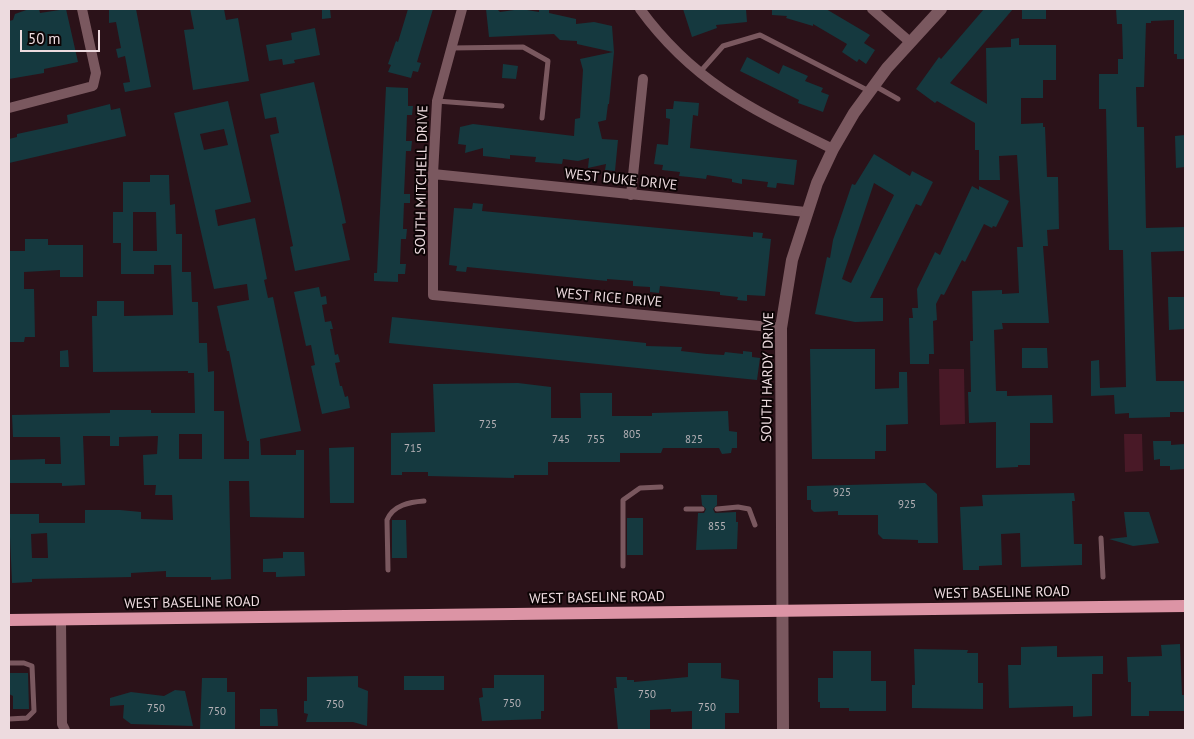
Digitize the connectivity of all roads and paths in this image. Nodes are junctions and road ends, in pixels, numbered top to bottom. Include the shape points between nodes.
1 (82, 9) edge
2 (462, 9) edge
3 (640, 9) edge
4 (872, 9) edge
5 (941, 9) edge
6 (910, 42) junction
7 (450, 48) junction
8 (699, 74) junction
9 (643, 78) dead end
10 (872, 88) junction
11 (898, 99) dead end
12 (437, 101) junction
13 (502, 106) dead end
14 (9, 108) edge
15 (542, 118) dead end
16 (833, 149) junction
17 (433, 174) junction
18 (631, 194) junction
19 (806, 212) junction
20 (433, 295) joint
21 (781, 328) junction
22 (661, 487) dead end
23 (424, 502) dead end
24 (686, 509) dead end
25 (702, 509) dead end
26 (717, 509) dead end
27 (755, 526) dead end
28 (1101, 538) dead end
29 (622, 566) dead end
30 (388, 570) dead end
31 (1104, 576) dead end
32 (1185, 606) edge
33 (783, 611) junction
34 (9, 620) edge
35 (61, 620) junction
36 (9, 663) edge
37 (9, 719) edge
38 (61, 728) edge
39 (783, 730) edge

1 - 14 street via 96,73 93,86
2 - 7 street, SOUTH MITCHELL DRIVE
3 - 8 street via 672,49
4 - 6 street
5 - 6 street, SOUTH HARDY DRIVE
6 - 10 street, SOUTH HARDY DRIVE
7 - 12 street, SOUTH MITCHELL DRIVE
7 - 15 lane via 523,47 548,61
8 - 10 lane via 723,46 760,35
8 - 16 street via 736,100
9 - 18 street
10 - 11 lane
10 - 16 street, SOUTH HARDY DRIVE
12 - 13 lane
12 - 17 street, SOUTH MITCHELL DRIVE
16 - 19 street, SOUTH HARDY DRIVE
17 - 18 street, WEST DUKE DRIVE
17 - 20 street, SOUTH MITCHELL DRIVE
18 - 19 street, WEST DUKE DRIVE
19 - 21 street, SOUTH HARDY DRIVE via 792,260
20 - 21 street, WEST RICE DRIVE
21 - 33 street, SOUTH HARDY DRIVE
22 - 29 lane via 640,488 623,500
23 - 30 lane via 407,503 389,515
24 - 25 lane
26 - 27 lane via 750,509
28 - 31 lane
32 - 33 main road, WEST BASELINE ROAD
33 - 35 main road, WEST BASELINE ROAD
33 - 39 street, SOUTH HARDY DRIVE
34 - 35 main road, WEST BASELINE ROAD
35 - 38 street
36 - 37 lane via 32,666 34,711 27,718

